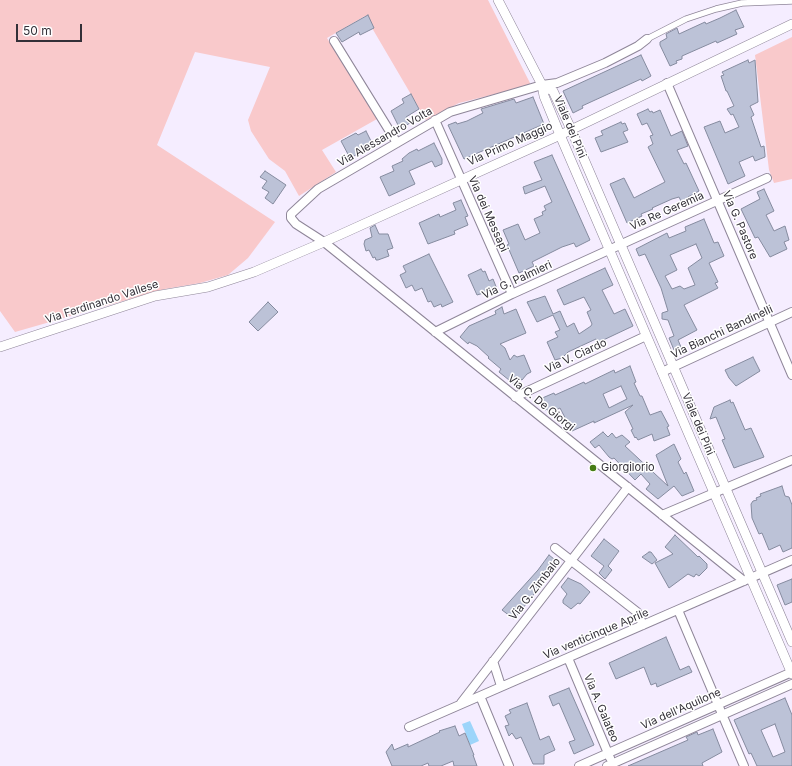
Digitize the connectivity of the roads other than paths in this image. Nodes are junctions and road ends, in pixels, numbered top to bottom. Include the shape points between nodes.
1 (498, 0) edge
2 (792, 1) edge
3 (792, 24) edge
4 (647, 39) joint
5 (334, 41) dead end
6 (667, 84) junction
7 (542, 85) junction
8 (435, 120) junction
9 (571, 129) junction
10 (560, 134) junction
11 (397, 142) junction
12 (767, 178) dead end
13 (461, 179) junction
14 (717, 201) junction
15 (324, 242) junction
16 (620, 244) junction
17 (609, 249) junction
18 (512, 294) junction
19 (792, 312) edge
20 (770, 322) junction
21 (435, 332) junction
22 (646, 336) junction
23 (0, 347) edge
24 (673, 366) junction
25 (662, 372) junction
26 (792, 375) edge
27 (515, 397) junction
28 (792, 460) edge
29 (628, 487) junction
30 (726, 488) junction
31 (715, 494) junction
32 (662, 515) junction
33 (555, 548) dead end
34 (792, 560) edge
35 (571, 561) junction
36 (762, 573) junction
37 (748, 579) junction
38 (678, 610) junction
39 (643, 625) junction
40 (792, 642) edge
41 (568, 658) junction
42 (493, 661) junction
43 (792, 673) edge
44 (792, 684) edge
45 (501, 686) junction
46 (480, 696) junction
47 (461, 704) junction
48 (719, 705) junction
49 (723, 716) junction
50 (409, 727) dead end
51 (608, 753) junction
52 (611, 765) edge
53 (509, 766) edge
54 (579, 766) edge
55 (744, 766) edge

1 - 7 street
2 - 4 street via 742,3 716,9
3 - 6 street, Via Primo Maggio
4 - 7 street, Via Alessandro Volta via 605,63 557,83
5 - 11 street
6 - 9 street, Via Primo Maggio
6 - 14 street, Via G. Pastore
7 - 8 street, Via Alessandro Volta via 450,112
7 - 9 street, Viale dei Pini via 553,91
7 - 10 street, Viale dei Pini
8 - 11 street, Via Alessandro Volta
8 - 13 street, Via dei Messapi
9 - 10 street, Via Primo Maggio
9 - 16 street, Viale dei Pini
10 - 13 street, Via Primo Maggio
10 - 17 street, Viale dei Pini
11 - 15 street, Via Alessandro Volta via 318,189 291,214 296,224
12 - 14 street, Via Re Geremia
13 - 15 street, Via Primo Maggio
13 - 18 street, Via dei Messapi
14 - 16 street, Via Re Geremia
14 - 20 street, Via G. Pastore
15 - 21 street, Via C. De Giorgi
15 - 23 street, Via Ferdinando Vallese via 231,281 155,296
16 - 17 street, Via Re Geremia
16 - 24 street, Viale dei Pini
17 - 18 street, Via G. Palmieri
17 - 22 street, Viale dei Pini
18 - 21 street, Via G. Palmieri
19 - 20 street, Via Bianchi Bandinelli
20 - 24 street, Via Bianchi Bandinelli
20 - 26 street, Via G. Pastore
21 - 27 street, Via C. De Giorgi
22 - 25 street, Viale dei Pini
22 - 27 street, Via V. Ciardo
24 - 25 street, Via Bianchi Bandinelli
24 - 30 street, Viale dei Pini
25 - 31 street, Viale dei Pini
27 - 29 street, Via C. De Giorgi
28 - 30 street
29 - 32 street, Via C. De Giorgi
29 - 35 street, Via G. Zimbalo
30 - 31 street
30 - 36 street, Viale dei Pini
31 - 32 street
31 - 37 street, Viale dei Pini
32 - 37 street, Via C. De Giorgi
33 - 35 street
34 - 36 street, Via venticinque Aprile
35 - 39 street via 636,612
35 - 42 street, Via G. Zimbalo
36 - 37 street, Via venticinque Aprile
36 - 40 street, Viale dei Pini
37 - 38 street, Via venticinque Aprile
37 - 43 street, Viale dei Pini
38 - 39 street, Via venticinque Aprile
38 - 48 street
39 - 41 street, Via venticinque Aprile
41 - 45 street, Via venticinque Aprile
41 - 51 street, Via A. Galateo
42 - 45 street
42 - 47 street, Via G. Zimbalo
43 - 48 street, Via dell'Aquilone
44 - 49 street, Via dell'Aquilone
45 - 46 street, Via venticinque Aprile
46 - 47 street, Via venticinque Aprile
46 - 53 street
47 - 50 street, Via venticinque Aprile
48 - 49 street
48 - 51 street, Via dell'Aquilone
49 - 52 street, Via dell'Aquilone
49 - 55 street
51 - 52 street, Via A. Galateo
51 - 54 street, Via dell'Aquilone

